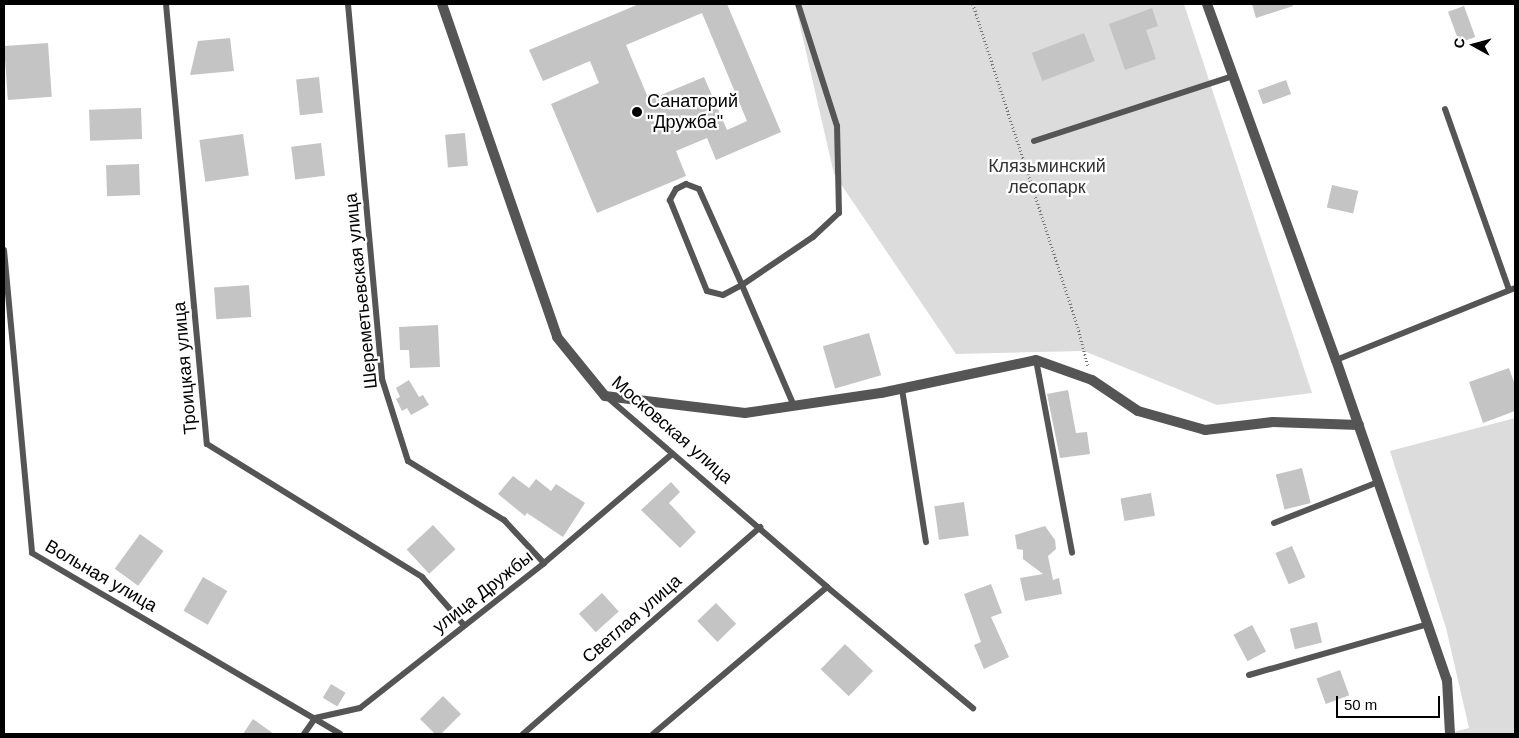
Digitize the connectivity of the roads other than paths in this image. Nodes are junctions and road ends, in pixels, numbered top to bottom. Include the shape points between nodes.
1 (166, 4) edge
2 (348, 4) edge
3 (442, 4) edge
4 (798, 4) edge
5 (1207, 4) edge
6 (1233, 76) junction
7 (1446, 109) dead end
8 (1034, 141) dead end
9 (4, 250) edge
10 (742, 285) junction
11 (1512, 289) edge
12 (1036, 360) junction
13 (1336, 360) junction
14 (902, 389) junction
15 (606, 396) junction
16 (794, 406) junction
17 (1359, 425) junction
18 (672, 454) junction
19 (1378, 482) junction
20 (1274, 523) dead end
21 (760, 527) junction
22 (926, 542) dead end
23 (1072, 553) dead end
24 (544, 563) junction
25 (827, 587) junction
26 (1428, 624) junction
27 (464, 625) junction
28 (1249, 675) dead end
29 (973, 708) dead end
30 (315, 718) junction
31 (304, 734) edge
32 (340, 734) edge
33 (523, 734) edge
34 (653, 734) edge
35 (1450, 734) edge

1 - 27 lane, Троицкая улица via 207,444 422,576
2 - 24 lane, Шереметьевская улица via 382,379 408,461 504,520
3 - 15 street, Московская улица via 557,337
4 - 10 lane via 837,126 839,213 813,237
5 - 6 street
6 - 8 lane
6 - 13 street
7 - 11 lane
9 - 30 lane, Вольная улица via 32,553
10 - 10 lane via 699,189 686,184 676,189 670,200 707,291 723,296
10 - 16 lane
11 - 13 lane
12 - 14 street
12 - 17 street via 1092,380 1138,411 1205,430 1273,422
12 - 23 lane
13 - 17 street
14 - 16 street
14 - 22 lane
15 - 16 street via 745,413
15 - 18 lane, Московская улица
17 - 19 street
18 - 21 lane, Московская улица
18 - 24 lane, улица Дружбы
19 - 20 lane
19 - 26 street
21 - 25 lane, Московская улица
21 - 33 lane, Светлая улица
24 - 27 lane, улица Дружбы
25 - 29 lane, Московская улица
25 - 34 lane
26 - 28 lane
26 - 35 street via 1447,680
27 - 30 lane, улица Дружбы via 360,708
30 - 31 lane
30 - 32 lane, Вольная улица

